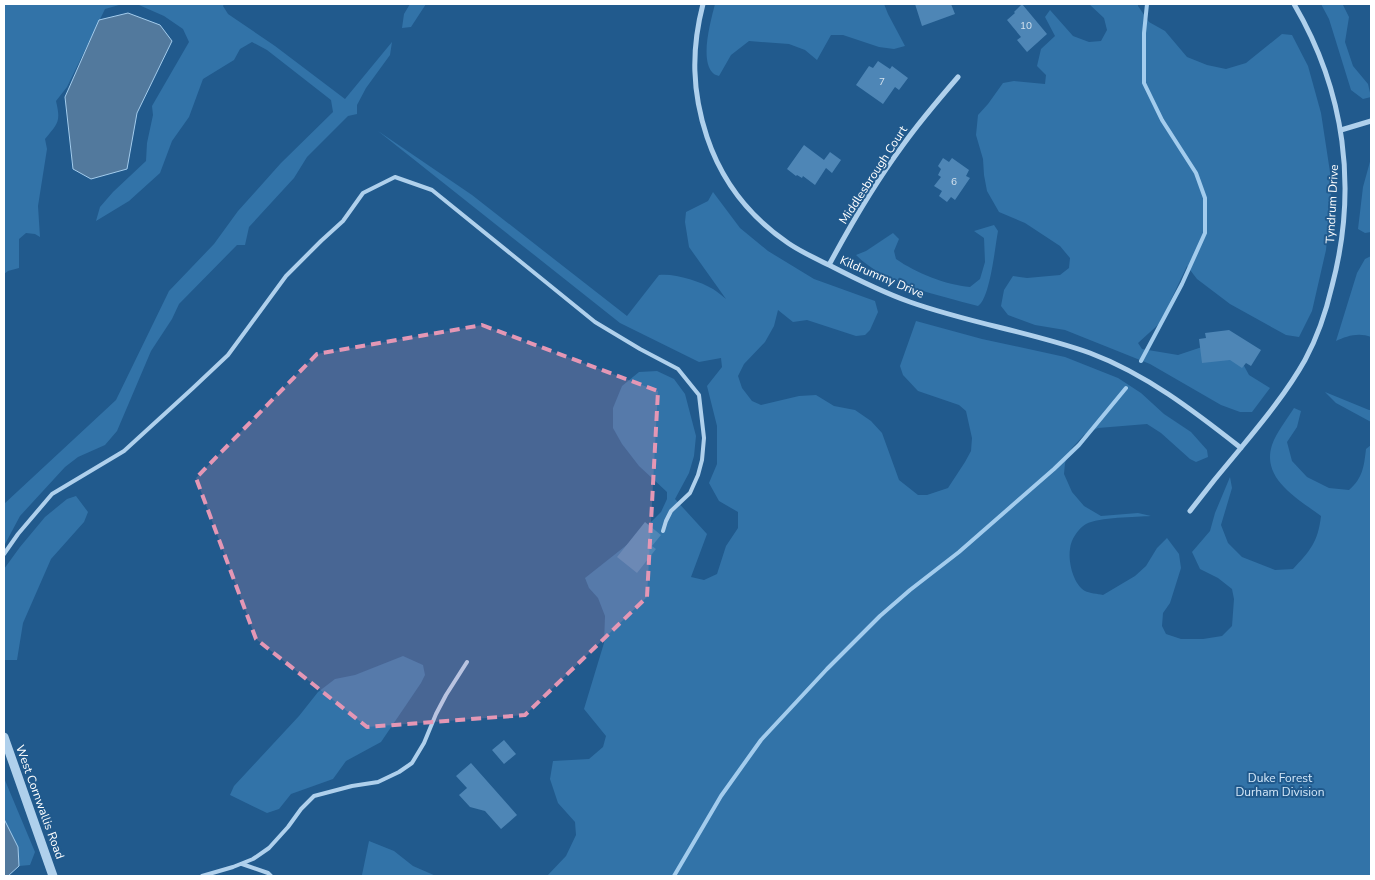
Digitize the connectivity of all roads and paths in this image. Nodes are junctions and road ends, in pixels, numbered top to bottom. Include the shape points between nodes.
1 (703, 4) edge
2 (1294, 4) edge
3 (958, 77) dead end
4 (1371, 121) edge
5 (1341, 130) junction
6 (829, 265) junction
7 (1241, 448) junction
8 (1190, 512) dead end
9 (663, 532) dead end
10 (4, 554) edge
11 (468, 662) dead end
12 (4, 737) edge
13 (242, 864) junction
14 (53, 876) edge
15 (202, 876) edge
16 (272, 876) edge

1 - 6 street, Kildrummy Drive via 696,47 696,89 699,113 712,153 731,188 761,222 789,244
2 - 5 street, Tyndrum Drive via 1317,50
3 - 6 street, Middlesbrough Court via 889,165
4 - 5 street
5 - 7 street, Tyndrum Drive via 1345,160 1342,236 1322,324 1286,390
6 - 7 street, Kildrummy Drive via 911,302 1063,344 1111,362 1174,398
7 - 8 street, Tyndrum Drive
9 - 10 lane via 671,511 690,493 702,460 704,438 699,395 678,369 595,322 432,190 395,177 363,192 343,221 286,276 228,355 124,451 52,494
11 - 13 lane via 412,763 378,782 314,796 269,848
12 - 14 street, West Cornwallis Road
13 - 15 lane
13 - 16 lane

